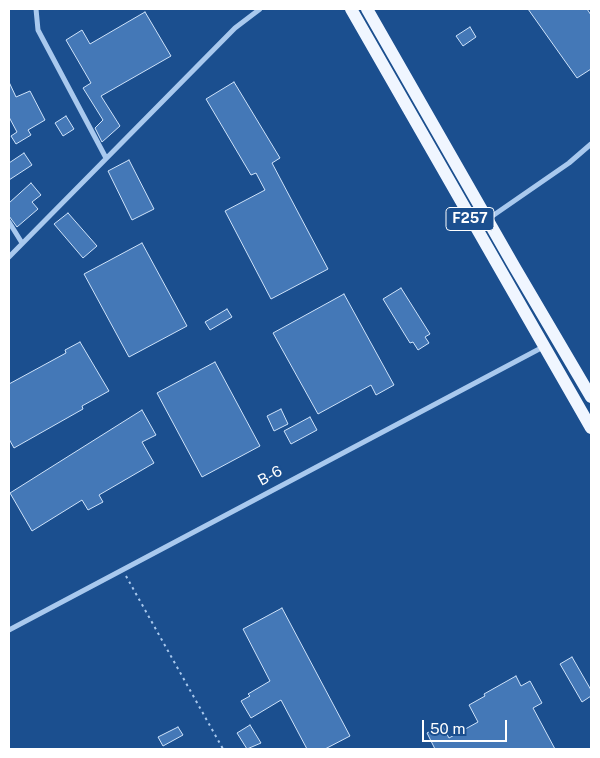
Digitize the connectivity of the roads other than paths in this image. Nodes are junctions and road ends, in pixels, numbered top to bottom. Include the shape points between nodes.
1 (36, 9) edge
2 (260, 9) edge
3 (351, 9) edge
4 (367, 9) edge
5 (591, 144) edge
6 (106, 158) junction
7 (488, 219) junction
8 (9, 222) edge
9 (22, 243) junction
10 (9, 257) edge
11 (544, 347) junction
12 (591, 397) edge
13 (591, 428) edge
14 (9, 630) edge

1 - 6 street via 38,30
2 - 6 street via 235,28
3 - 11 main road, F257
4 - 7 main road, F257
5 - 7 street
6 - 9 street
7 - 12 main road, F257
8 - 9 street
9 - 10 street
11 - 13 main road, F257
11 - 14 street, B-6

